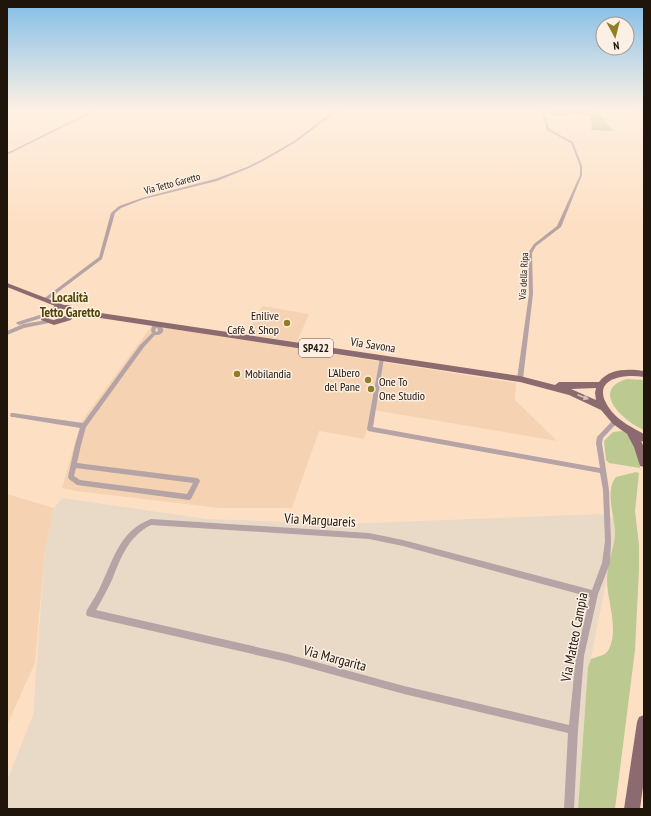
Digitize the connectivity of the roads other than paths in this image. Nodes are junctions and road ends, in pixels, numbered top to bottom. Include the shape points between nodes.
1 (19, 148) edge
2 (282, 148) edge
3 (574, 148) edge
4 (7, 154) edge
5 (7, 285) edge
6 (44, 300) junction
7 (63, 307) junction
8 (72, 311) junction
9 (47, 316) junction
10 (97, 316) junction
11 (68, 318) junction
12 (161, 326) junction
13 (7, 328) edge
14 (7, 333) edge
15 (382, 358) junction
16 (644, 374) edge
17 (520, 379) junction
18 (534, 382) junction
19 (600, 385) junction
20 (604, 407) junction
21 (13, 415) dead end
22 (616, 421) junction
23 (84, 426) junction
24 (631, 432) junction
25 (644, 438) edge
26 (644, 464) edge
27 (73, 465) junction
28 (603, 471) junction
29 (594, 594) junction
30 (90, 613) joint
31 (644, 722) edge
32 (573, 730) junction
33 (569, 809) edge
34 (632, 809) edge

1 - 4 street
2 - 6 street, Via Tetto Garetto via 244,170 217,180 120,207 112,213 101,258
3 - 17 street, Via della Ripa via 581,166 581,176 559,227 535,244 530,253 531,294
5 - 6 main road
6 - 7 main road
6 - 9 main road via 48,304
7 - 8 main road, SP422
7 - 9 main road, SP422
8 - 10 main road, Via Savona / SP422
8 - 11 main road
9 - 11 main road, SP422 via 54,323
9 - 13 street, SP422
9 - 14 street, SP422
10 - 11 main road, Via Savona / SP422
10 - 12 main road, Via Savona / SP422
12 - 15 main road, Via Savona / SP422
12 - 23 street via 152,330 154,333
15 - 17 main road, Via Savona / SP422
15 - 28 street via 370,429
16 - 19 main road via 616,373 608,376
17 - 18 main road, Via Savona / SP422
18 - 19 main road, Via Savona / SP422
18 -> 20 main road, Via Savona / SP422 via 571,392
19 - 20 main road via 599,391
20 - 22 main road
21 - 23 street
22 - 24 main road
22 - 28 street, Via Matteo Campia via 600,437
23 - 27 street
24 - 25 main road
24 - 26 main road via 639,446
27 - 27 street via 71,477 79,483 102,486 188,497 197,481
28 - 29 street, Via Matteo Campia via 609,524 606,563
29 - 30 street, Via Marguareis via 369,536 151,522 141,526 128,538
29 - 32 street, Via Matteo Campia via 580,656
30 - 32 street, Via Margarita via 287,658 404,690
31 - 34 main road
32 - 33 street, Via Matteo Campia

